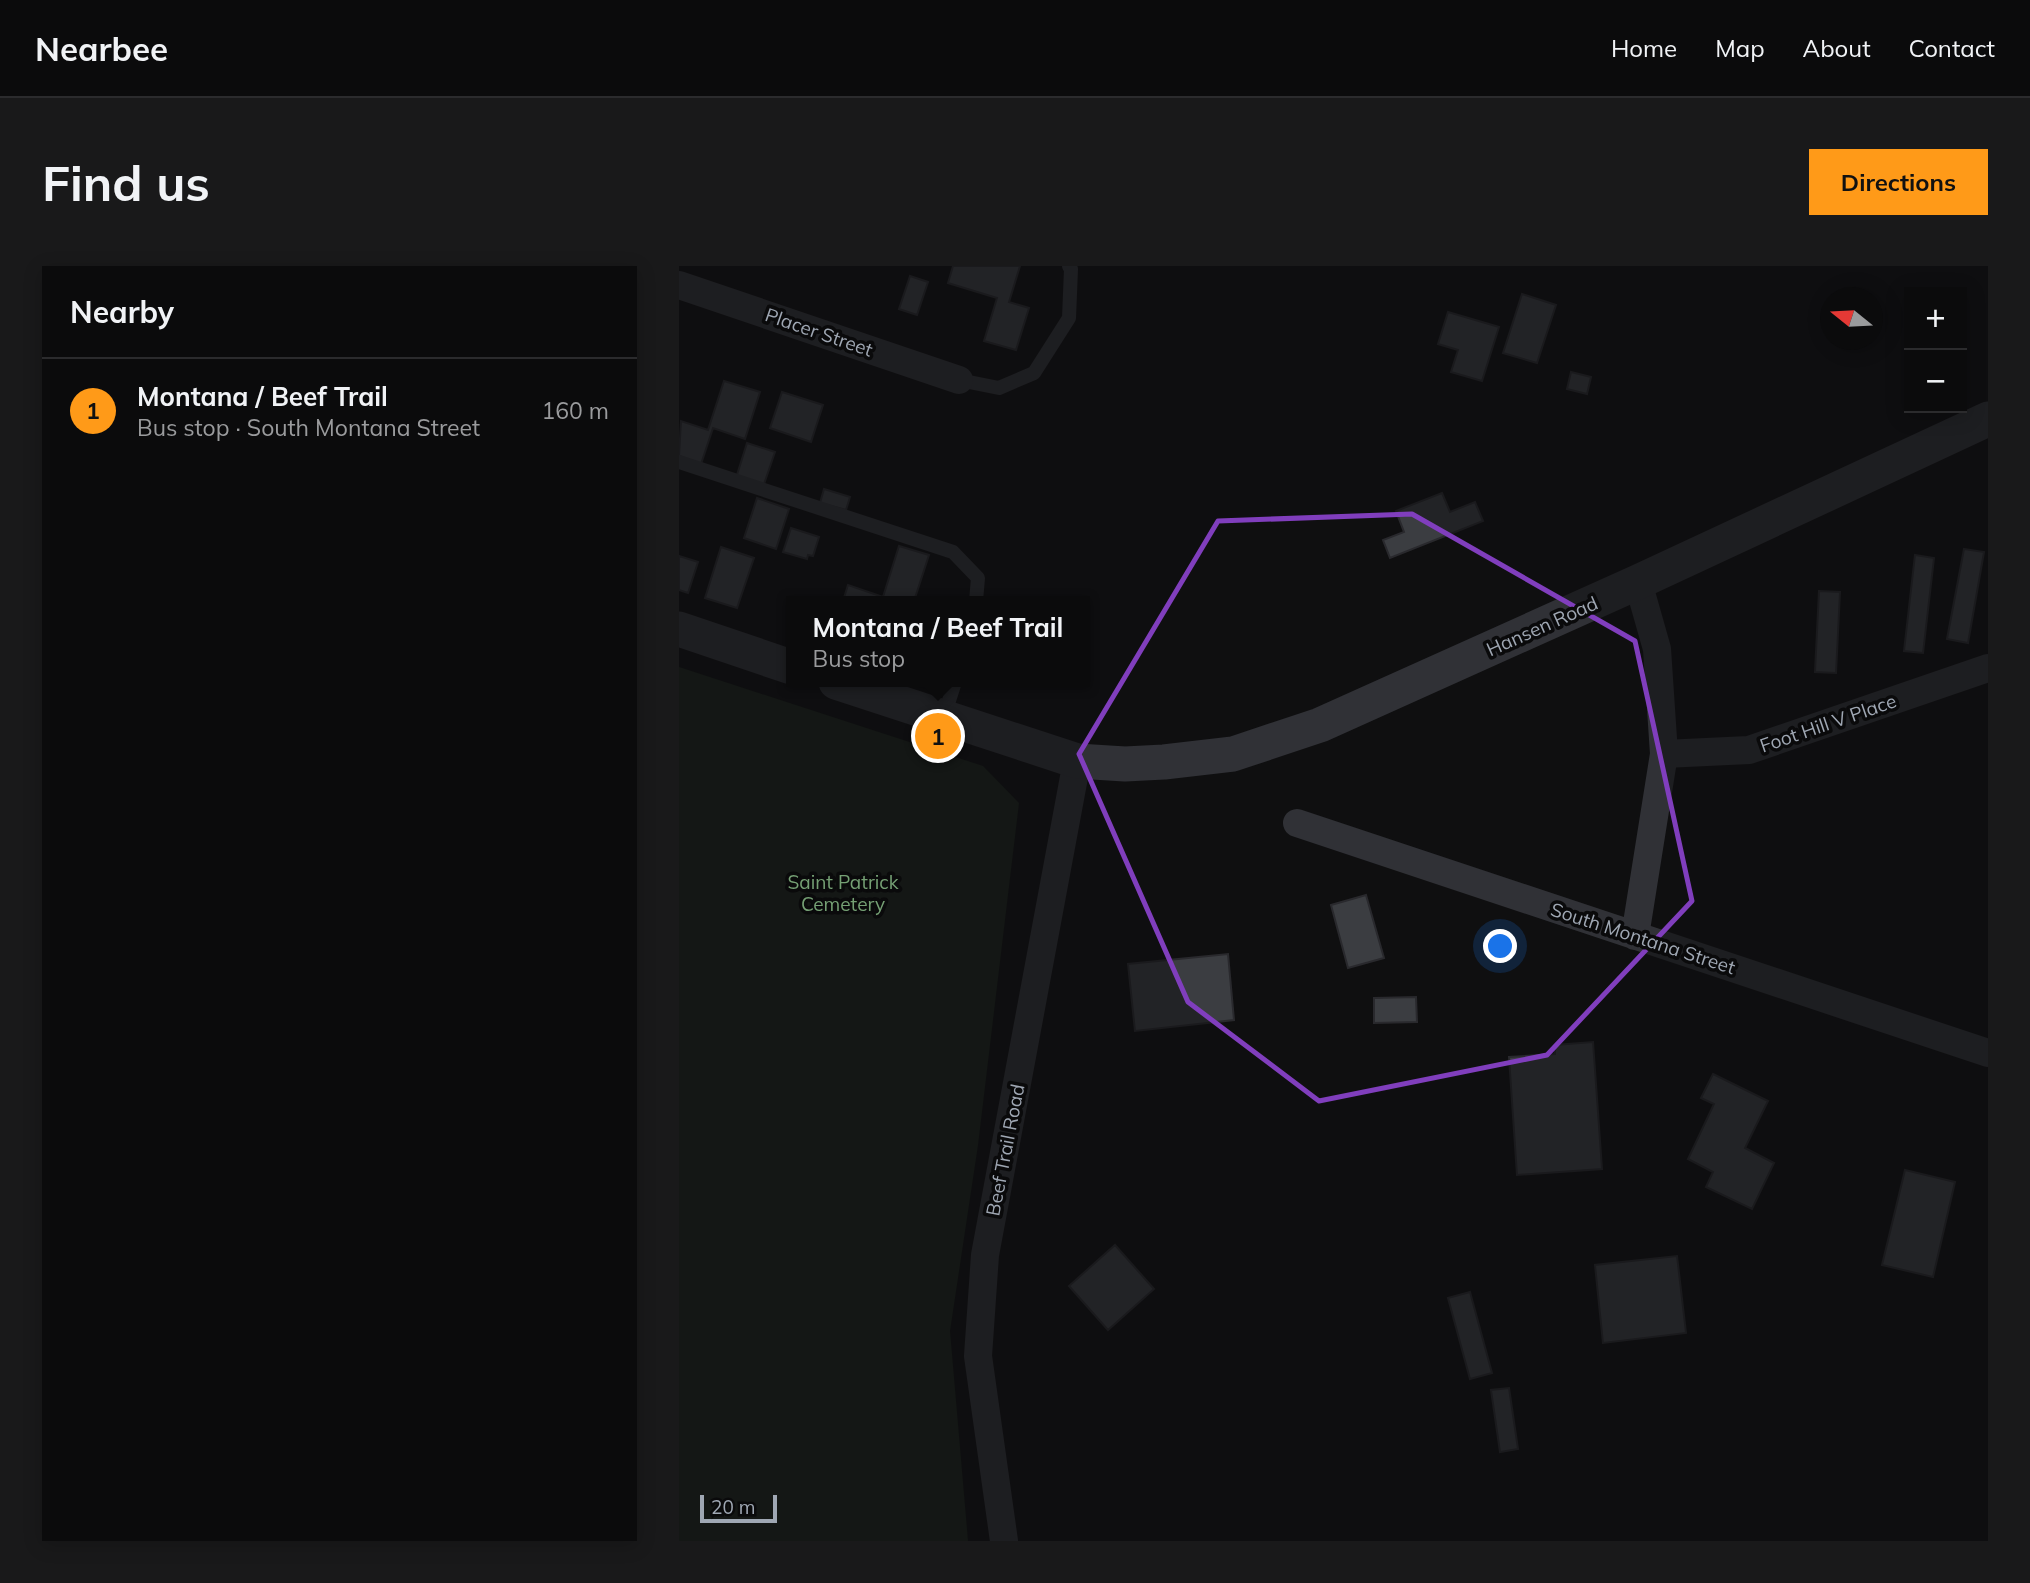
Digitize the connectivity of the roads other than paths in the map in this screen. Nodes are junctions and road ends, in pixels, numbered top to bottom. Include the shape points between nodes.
1 (1069, 266) edge
2 (679, 285) edge
3 (959, 380) joint
4 (1988, 419) edge
5 (679, 462) edge
6 (1639, 582) junction
7 (976, 596) edge
8 (679, 629) edge
9 (786, 665) edge
10 (1988, 668) edge
11 (851, 687) edge
12 (953, 687) edge
13 (943, 718) junction
14 (1664, 754) junction
15 (1077, 761) junction
16 (1297, 823) dead end
17 (1635, 936) junction
18 (1988, 1053) edge
19 (1004, 1541) edge

1 - 3 lane via 1069,318 1034,373 999,388
2 - 3 street, Placer Street
4 - 6 street, Hansen Road
5 - 7 lane via 953,552 978,578
6 - 14 street via 1657,649
6 - 15 street, Hansen Road via 1320,725 1233,754 1125,764
8 - 9 street
10 - 14 street, Foot Hill V Place via 1749,750
11 - 13 street
12 - 13 lane
13 - 15 street
14 - 17 street
15 - 19 street, Beef Trail Road via 985,1255 978,1356
16 - 17 street, South Montana Street
17 - 18 street, South Montana Street

